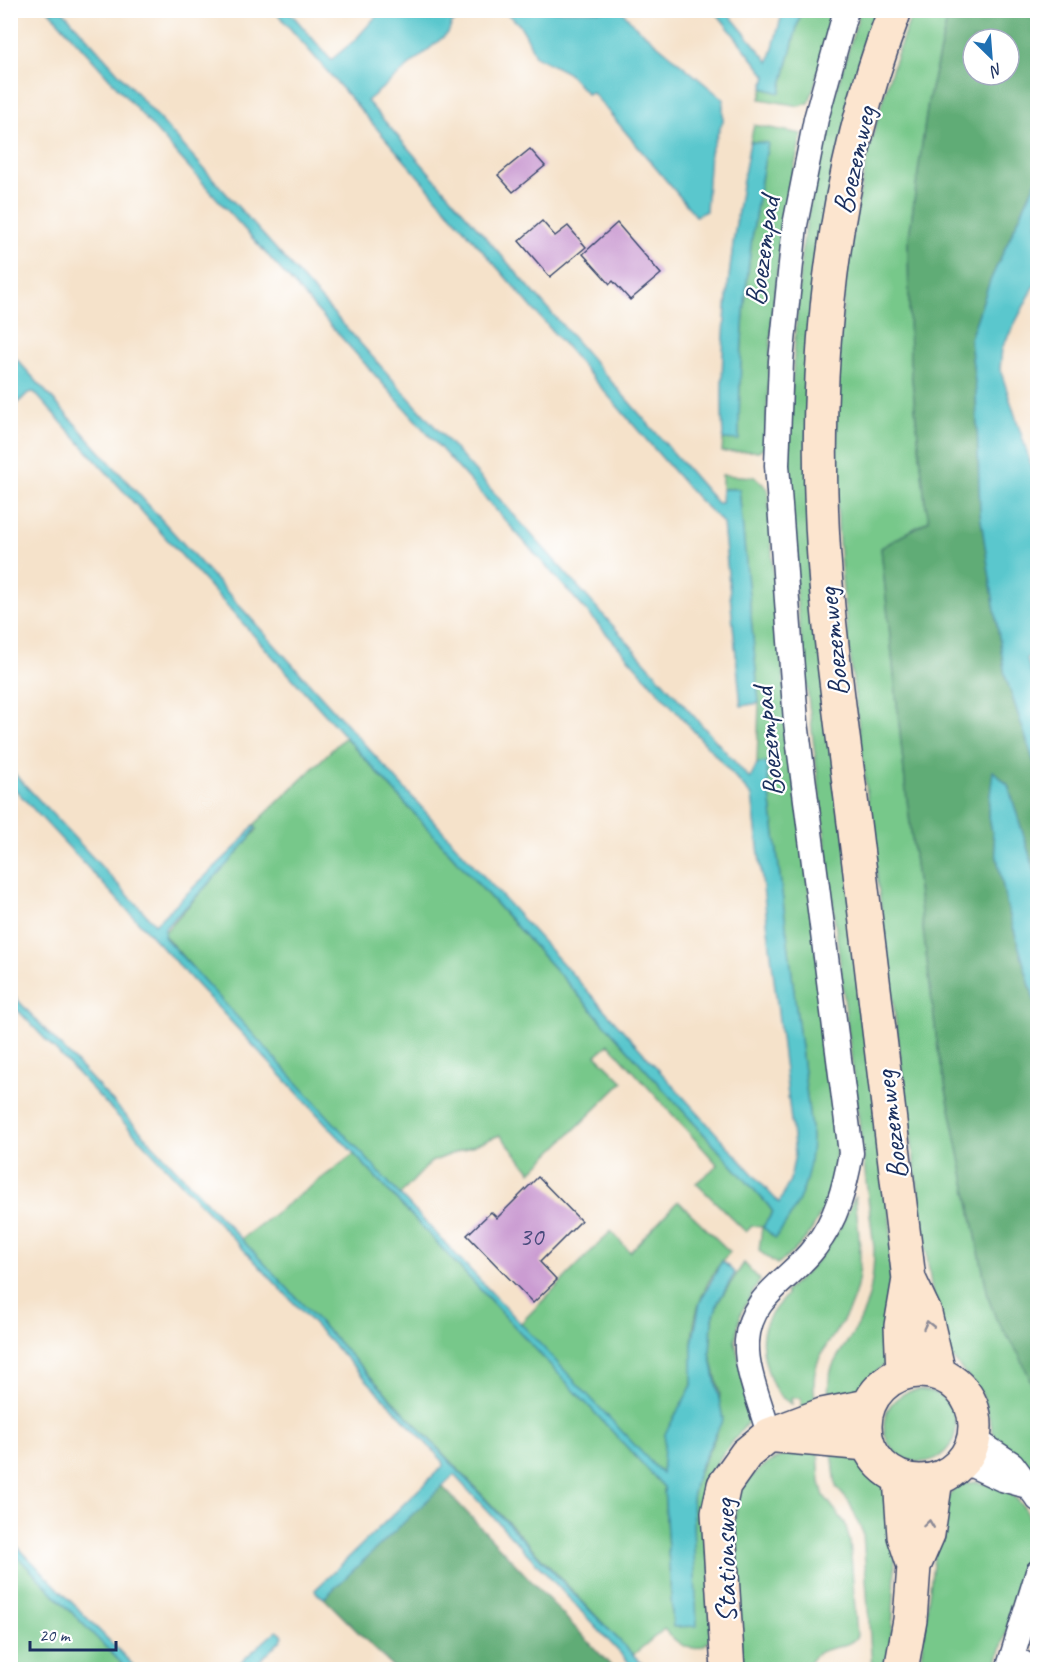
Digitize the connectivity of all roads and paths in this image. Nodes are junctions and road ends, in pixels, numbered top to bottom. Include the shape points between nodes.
1 (846, 10) edge
2 (895, 10) edge
3 (909, 1279) junction
4 (903, 1372) junction
5 (939, 1373) junction
6 (868, 1406) junction
7 (769, 1435) junction
8 (867, 1444) junction
9 (969, 1450) junction
10 (900, 1478) junction
11 (936, 1479) junction
12 (1034, 1493) edge
13 (914, 1566) junction
14 (1038, 1572) edge
15 (1010, 1663) edge
16 (728, 1670) edge
17 (902, 1670) edge
18 (1035, 1670) edge

1 - 7 street, Boezempad via 816,119 795,225 781,361 777,465 796,722 851,1153 844,1191 831,1222 815,1248 756,1308 748,1328 749,1360
2 - 3 main road, Boezemweg via 850,164 831,275 821,377 820,477 828,607
3 - 4 main road, Boezemweg via 901,1326
5 -> 3 main road, Boezemweg via 925,1313
4 - 5 main road
4 - 6 main road via 882,1386
5 - 9 main road via 953,1381 969,1400 976,1423
6 - 7 main road, Stationsweg via 822,1415
6 - 8 main road
7 - 8 main road
7 - 16 main road, Stationsweg via 733,1469 724,1485 718,1513
8 - 10 main road via 886,1470
9 - 11 main road via 956,1469
9 - 12 street via 1002,1479
10 - 11 main road
10 - 13 main road via 904,1536
13 -> 11 main road via 928,1534
13 - 17 main road
14 - 15 street
15 - 18 street

